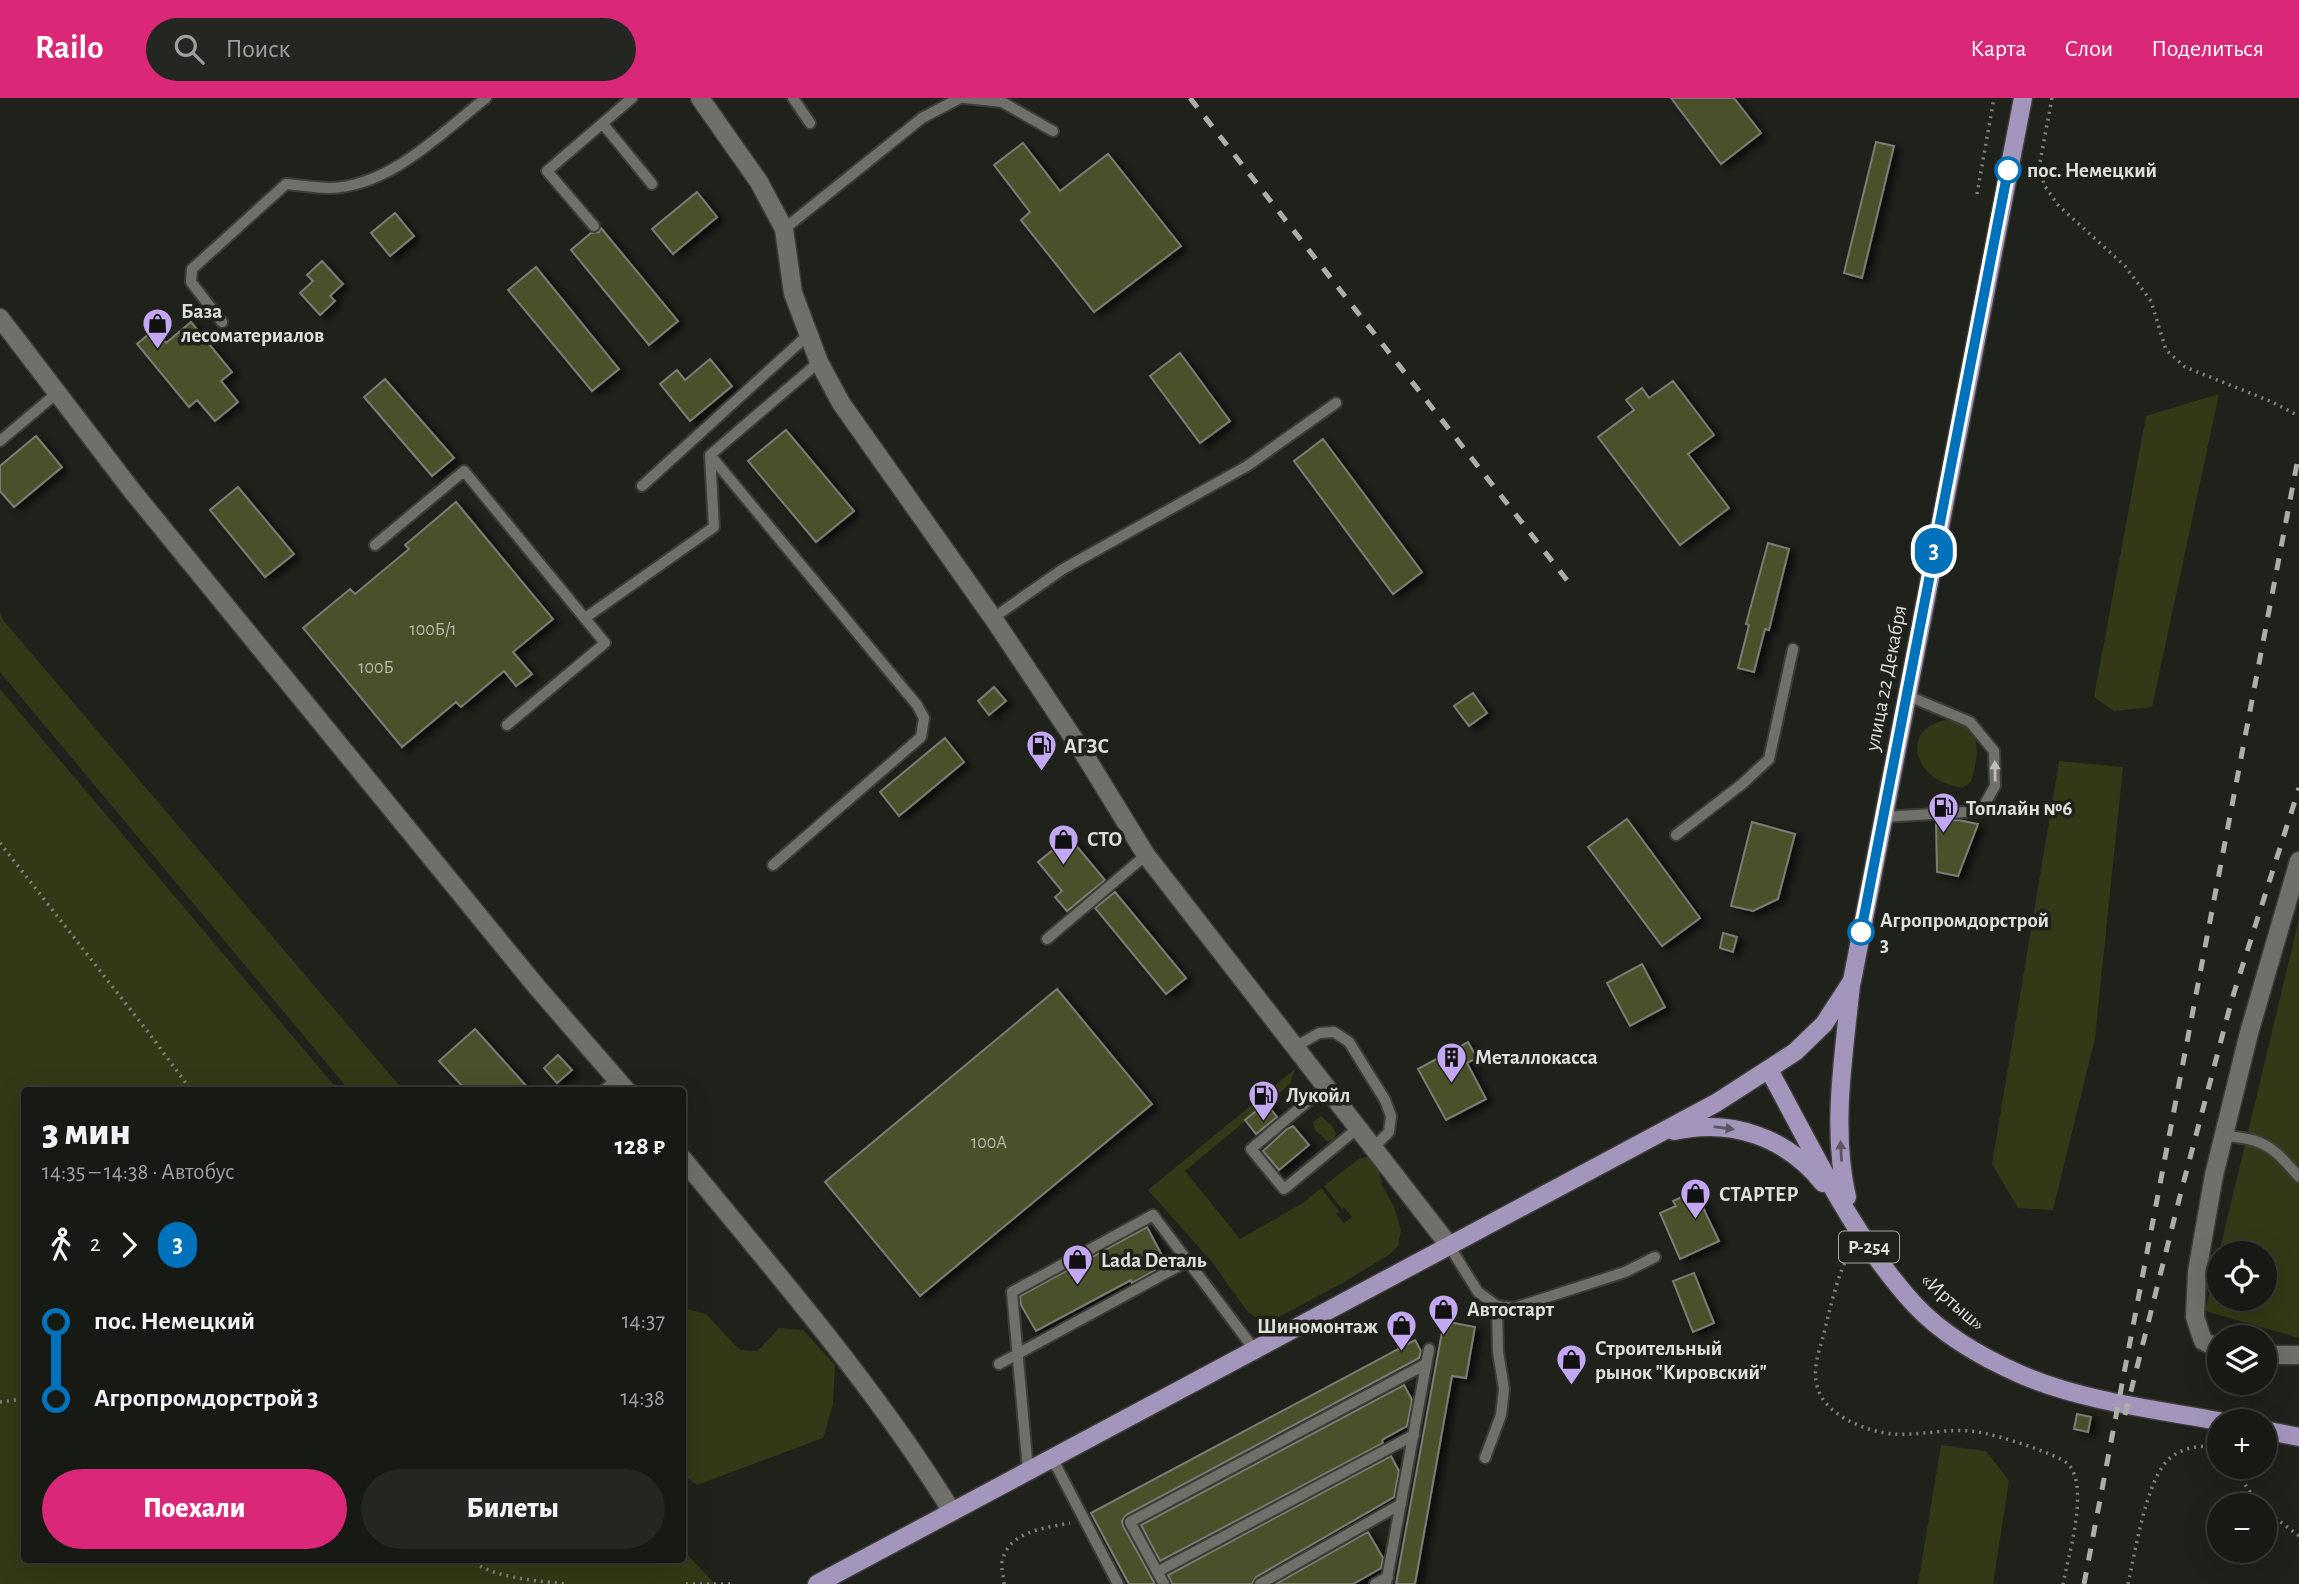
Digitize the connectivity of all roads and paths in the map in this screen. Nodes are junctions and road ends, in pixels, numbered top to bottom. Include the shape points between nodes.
1 (486, 98) edge
2 (632, 98) edge
3 (700, 98) edge
4 (793, 98) edge
5 (962, 98) edge
6 (1994, 98) edge
7 (2023, 98) edge
8 (2052, 98) edge
9 (810, 122) dead end
10 (603, 124) junction
11 (1053, 131) dead end
12 (652, 184) dead end
13 (1977, 194) dead end
14 (594, 226) dead end
15 (784, 229) junction
16 (0, 318) edge
17 (222, 322) dead end
18 (808, 335) junction
19 (819, 362) junction
20 (57, 393) junction
21 (1336, 404) dead end
22 (2299, 416) edge
23 (0, 441) edge
24 (710, 455) junction
25 (642, 486) dead end
26 (374, 545) dead end
27 (585, 618) junction
28 (993, 618) junction
29 (1793, 649) dead end
30 (1906, 695) junction
31 (507, 725) dead end
32 (1883, 817) junction
33 (1676, 835) dead end
34 (0, 843) edge
35 (1146, 855) junction
36 (2299, 861) edge
37 (773, 865) dead end
38 (1047, 939) dead end
39 (1852, 981) junction
40 (1295, 1047) junction
41 (1769, 1070) junction
42 (189, 1087) edge
43 (616, 1087) edge
44 (1325, 1087) junction
45 (1357, 1128) junction
46 (1656, 1134) junction
47 (2224, 1136) junction
48 (1373, 1148) junction
49 (686, 1163) edge
50 (2299, 1177) edge
51 (1852, 1218) junction
52 (1863, 1238) junction
53 (1448, 1244) junction
54 (1655, 1257) dead end
55 (1188, 1261) junction
56 (1497, 1306) junction
57 (2207, 1343) edge
58 (1254, 1349) junction
59 (1429, 1349) dead end
60 (1018, 1354) junction
61 (2277, 1355) edge
62 (2299, 1355) edge
63 (999, 1364) dead end
64 (1426, 1364) junction
65 (21, 1399) edge
66 (0, 1402) edge
67 (2207, 1419) edge
68 (2277, 1433) edge
69 (1414, 1435) junction
70 (2299, 1437) edge
71 (2207, 1447) edge
72 (1052, 1458) junction
73 (1485, 1458) dead end
74 (1028, 1471) junction
75 (1401, 1504) junction
76 (951, 1510) junction
77 (2277, 1519) edge
78 (1084, 1520) junction
79 (2299, 1536) edge
80 (474, 1563) edge
81 (1157, 1572) junction
82 (1387, 1580) edge
83 (566, 1584) edge
84 (686, 1584) edge
85 (732, 1584) edge
86 (817, 1584) edge
87 (1004, 1584) edge
88 (1118, 1584) edge
89 (1164, 1584) edge
90 (1260, 1584) edge
91 (1375, 1584) edge
92 (2063, 1584) edge
93 (2128, 1584) edge

1 - 17 lane via 392,171 331,188 286,184 192,269 191,282
2 - 10 lane
3 - 15 street via 760,182
4 - 9 lane
5 - 11 lane via 1002,102
5 - 15 lane via 922,118
6 - 13 path
7 - 30 main road, улица 22 Декабря
8 - 22 path via 2040,162 2044,185 2058,205 2126,266 2151,301 2166,350 2185,367
10 - 12 lane
10 - 14 lane via 547,171
15 - 18 street via 793,293
16 - 20 street
18 - 19 street
18 - 25 lane
19 - 24 lane
19 - 28 street via 841,403
20 - 23 lane
20 - 43 street
21 - 28 lane via 1237,472 1063,569
24 - 27 lane via 714,527
24 - 37 lane via 918,705 924,718 921,737
26 - 27 lane via 464,471
27 - 31 lane via 605,643
28 - 35 street
29 - 33 lane via 1769,759
30 - 32 main road, улица 22 Декабря
32 -> 30 lane via 1981,811 1995,786 1994,751 1970,722
32 - 39 main road, улица 22 Декабря
34 - 42 path
35 - 38 lane
35 - 40 street
36 - 47 street
39 - 41 main road, улица 22 Декабря via 1824,1024
51 -> 39 main road via 1842,1176 1840,1133
40 - 44 street
40 - 48 lane via 1319,1033 1334,1032 1349,1042 1391,1116 1389,1132
41 - 46 main road, улица 22 Декабря
41 - 51 main road, «Иртыш» / Р-254
44 - 45 street
44 - 45 lane via 1251,1149 1284,1189
45 - 48 street
46 -> 51 main road via 1711,1126 1751,1132 1781,1145 1813,1170
46 - 53 main road, улица 22 Декабря
47 - 50 lane via 2255,1138
47 - 57 street via 2197,1272 2195,1317
48 - 53 street
49 - 76 street via 868,1386
51 - 52 main road, «Иртыш» / Р-254
52 - 67 main road, «Иртыш» / Р-254 via 1917,1307 1966,1347 2057,1387
52 - 92 path via 1849,1253 1831,1307 1815,1364 1818,1391 1858,1427 1893,1434 1978,1432 2045,1452 2069,1465 2078,1485
53 - 56 lane via 1478,1292
53 - 58 main road, улица 22 Декабря
54 - 56 lane via 1625,1272 1514,1308
55 - 58 lane
55 - 60 lane
55 - 60 lane via 1153,1215 1012,1292
56 - 73 lane via 1504,1390 1501,1415
58 - 72 main road, улица 22 Декабря
59 - 64 lane
60 - 63 lane
60 - 74 lane
61 - 62 street
64 - 69 lane
64 - 81 lane via 1130,1522
65 - 66 path
68 - 70 main road
69 - 75 lane
69 - 81 lane
71 - 93 path via 2186,1449 2169,1459 2157,1474
72 - 74 main road, улица 22 Декабря
72 - 78 lane
74 - 76 main road, улица 22 Декабря
75 - 82 lane
75 - 90 lane
76 - 86 main road, улица 22 Декабря
77 - 79 path
78 - 87 path via 1029,1532 1013,1542 1001,1564
78 - 88 lane
80 - 83 path via 511,1577
81 - 89 lane
82 - 91 lane
84 - 85 path

